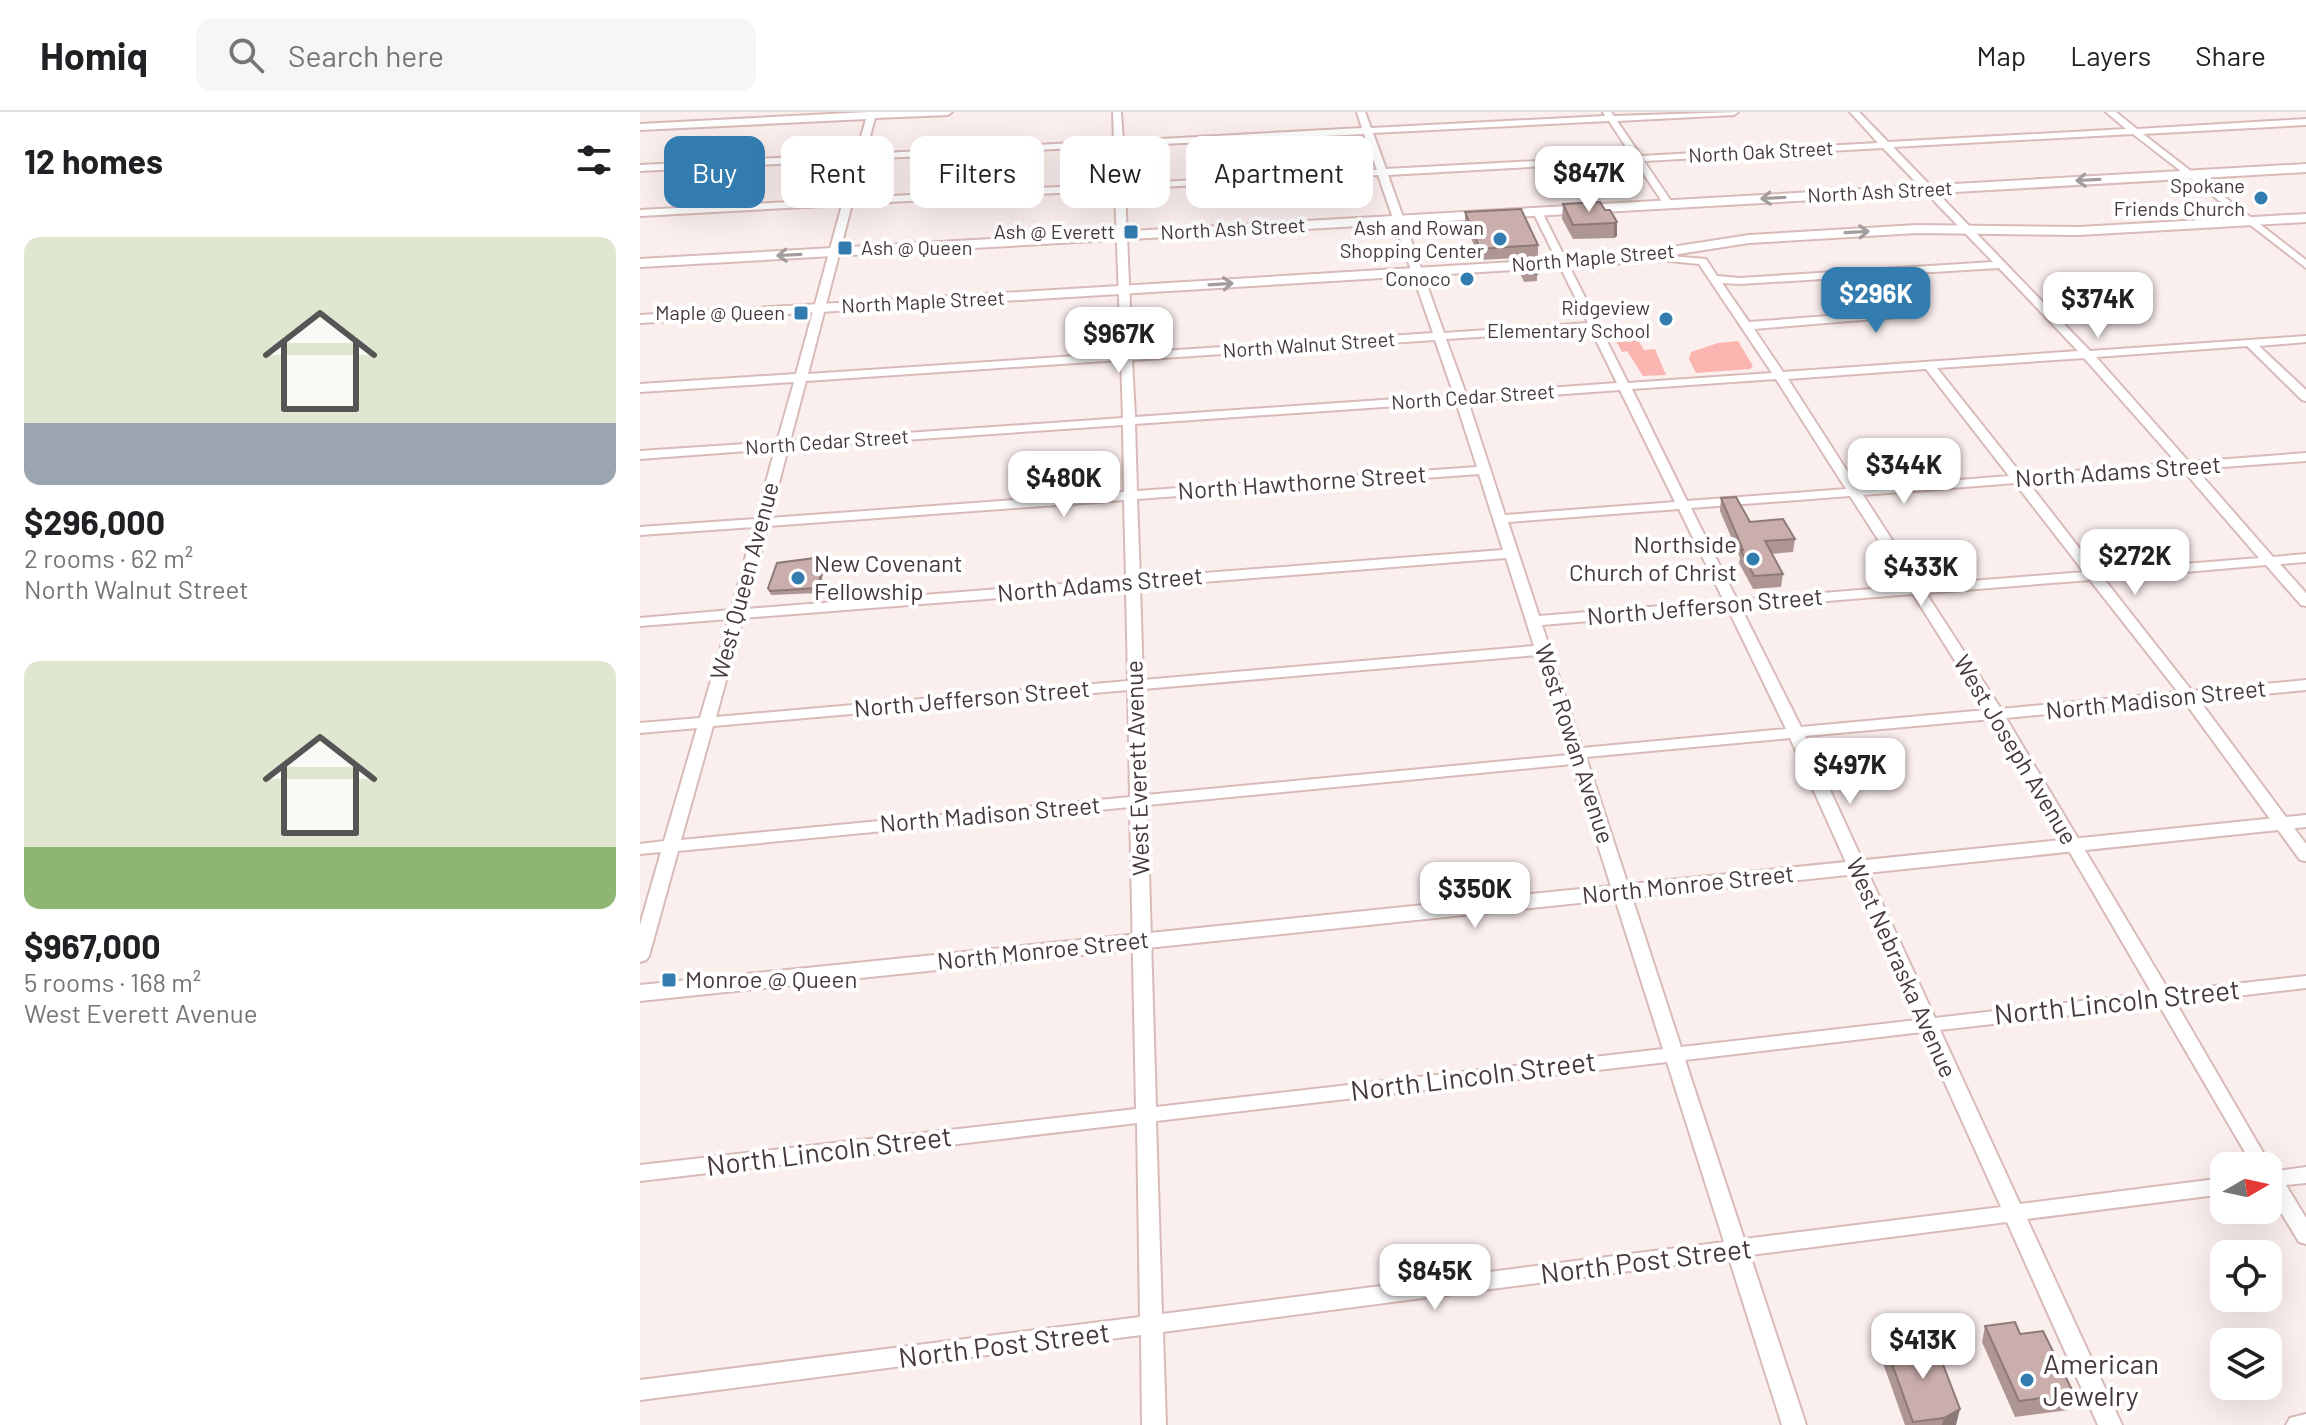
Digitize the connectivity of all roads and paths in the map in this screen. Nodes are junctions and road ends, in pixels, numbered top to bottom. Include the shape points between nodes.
1 (948, 112) edge
2 (1117, 112) edge
3 (1361, 112) edge
4 (1734, 112) edge
5 (1854, 112) edge
6 (2110, 112) edge
7 (872, 114) edge
8 (1609, 115) edge
9 (2306, 122) edge
10 (640, 127) edge
11 (1367, 131) junction
12 (2136, 132) junction
13 (865, 136) edge
14 (1117, 136) edge
15 (1170, 141) edge
16 (1887, 145) junction
17 (1060, 147) edge
18 (894, 155) edge
19 (1637, 159) junction
20 (781, 161) edge
21 (640, 168) edge
22 (2306, 168) edge
23 (1383, 172) junction
24 (2190, 174) junction
25 (1170, 184) edge
26 (1929, 189) junction
27 (1060, 190) edge
28 (894, 199) edge
29 (1668, 204) junction
30 (781, 206) edge
31 (845, 208) edge
32 (1120, 208) edge
33 (1538, 212) junction
34 (640, 213) edge
35 (2306, 218) edge
36 (1398, 220) junction
37 (2249, 221) junction
38 (1967, 229) junction
39 (1121, 236) junction
40 (1704, 245) junction
41 (833, 252) junction
42 (1650, 256) junction
43 (1702, 261) junction
44 (640, 263) edge
45 (1565, 263) junction
46 (2002, 265) junction
47 (2306, 265) edge
48 (1417, 271) junction
49 (1892, 272) junction
50 (1715, 279) junction
51 (1123, 290) junction
52 (819, 308) junction
53 (640, 319) edge
54 (1596, 326) junction
55 (1747, 326) junction
56 (1439, 336) junction
57 (2306, 339) edge
58 (2250, 343) junction
59 (2087, 354) junction
60 (1126, 357) junction
61 (1929, 365) junction
62 (1780, 376) junction
63 (801, 377) junction
64 (1626, 387) junction
65 (640, 388) edge
66 (2306, 397) edge
67 (1461, 398) junction
68 (1129, 421) junction
69 (781, 445) junction
70 (640, 455) edge
71 (2306, 457) edge
72 (2187, 467) junction
73 (1484, 470) junction
74 (2019, 479) junction
75 (1853, 491) junction
76 (1131, 496) junction
77 (1683, 504) junction
78 (1500, 519) junction
79 (762, 522) junction
80 (640, 531) edge
81 (1512, 553) junction
82 (2306, 558) edge
83 (2270, 561) junction
84 (2094, 575) junction
85 (1132, 582) junction
86 (1917, 589) junction
87 (2306, 602) edge
88 (1733, 605) junction
89 (737, 615) junction
90 (1534, 621) junction
91 (640, 622) edge
92 (1543, 650) junction
93 (1135, 685) junction
94 (2306, 685) edge
95 (2189, 697) junction
96 (1997, 715) junction
97 (706, 722) junction
98 (640, 728) edge
99 (1797, 735) junction
100 (1578, 756) junction
101 (1139, 801) junction
102 (2306, 821) edge
103 (2281, 824) junction
104 (2071, 845) junction
105 (672, 846) junction
106 (640, 849) edge
107 (2306, 856) edge
108 (1856, 867) junction
109 (1622, 892) junction
110 (1142, 941) junction
111 (640, 956) edge
112 (2306, 982) edge
113 (640, 993) edge
114 (2161, 996) junction
115 (1926, 1024) junction
116 (1675, 1053) junction
117 (1146, 1113) junction
118 (2254, 1152) edge
119 (640, 1173) edge
120 (2282, 1175) edge
121 (2306, 1175) edge
122 (2210, 1188) edge
123 (2282, 1197) edge
124 (2013, 1214) junction
125 (2306, 1236) edge
126 (1738, 1249) junction
127 (1150, 1326) junction
128 (640, 1390) edge
129 (2306, 1424) edge
130 (1154, 1425) edge
131 (1794, 1425) edge
132 (2110, 1425) edge
133 (2298, 1425) edge

1 - 7 street
2 - 14 street, West Everett Avenue
3 - 11 street, West Rowan Avenue
4 - 8 street
5 - 16 street
6 - 12 street
7 - 10 street
7 - 13 street, West Queen Avenue
8 - 11 street
8 - 19 street
9 - 12 street, North Oak Street
11 - 15 street
11 - 23 street, West Rowan Avenue
12 - 16 street, North Oak Street
12 - 24 street
16 - 19 street, North Oak Street
16 - 26 street
17 - 18 street
19 - 23 street, North Oak Street
19 - 29 street
20 - 21 street
22 - 24 main road, North Ash Street
23 - 25 street, North Oak Street
23 - 36 street, West Rowan Avenue
24 -> 26 main road, North Ash Street
24 - 37 street
26 -> 29 main road, North Ash Street
26 - 38 street
27 - 28 street, North Oak Street
29 - 33 main road, North Ash Street
30 - 34 street, North Oak Street
31 - 41 street, West Queen Avenue
32 - 39 street, West Everett Avenue
33 - 36 main road, North Ash Street
33 - 45 street, West Nebraska Avenue
35 - 37 main road, North Maple Street
36 - 39 main road, North Ash Street
36 - 48 street, West Rowan Avenue
37 - 38 main road, North Maple Street via 2054,232
37 - 47 street
40 -> 38 main road, North Maple Street
38 - 46 street
39 - 41 main road, North Ash Street
39 - 51 street, West Everett Avenue
40 - 42 main road, North Maple Street
40 - 43 street
41 -> 44 main road, North Ash Street
41 - 52 street, West Queen Avenue
42 - 43 street
42 - 45 main road, North Maple Street
43 - 50 street, West Joseph Avenue
45 - 48 main road, North Maple Street
45 - 54 street, West Nebraska Avenue
46 - 49 street
46 - 59 street
51 -> 48 main road, North Maple Street
48 - 56 street, West Rowan Avenue
49 - 50 street
49 - 55 street via 1916,299 1918,305 1910,313
50 - 55 street, West Joseph Avenue
51 - 52 main road, North Maple Street
51 - 60 street, West Everett Avenue
52 - 53 main road, North Maple Street
52 - 63 street, West Queen Avenue
54 - 56 street, North Walnut Street
54 - 64 street, West Nebraska Avenue
55 - 62 street, West Joseph Avenue
56 - 60 street, North Walnut Street
56 - 67 street, West Rowan Avenue
57 - 58 street, North Cedar Street
58 - 59 street, North Cedar Street
58 - 66 street
59 - 61 street, North Cedar Street
59 - 72 street
60 - 63 street, North Walnut Street
60 - 68 street, West Everett Avenue
61 - 62 street, North Cedar Street
61 - 74 street
62 - 64 street, North Cedar Street
62 - 75 street, West Joseph Avenue
63 - 65 street, North Walnut Street
63 - 69 street, West Queen Avenue
64 - 67 street, North Cedar Street
64 - 77 street, West Nebraska Avenue
67 - 68 street, North Cedar Street
67 - 73 street, West Rowan Avenue
68 - 69 street, North Cedar Street
68 - 76 street, West Everett Avenue
69 - 70 street, North Cedar Street
69 - 79 street, West Queen Avenue
71 - 72 street, North Adams Street
72 - 74 street, North Adams Street
72 - 83 street
73 - 76 street, North Hawthorne Street
73 - 78 street, West Rowan Avenue
74 - 75 street, North Adams Street
74 - 84 street
75 - 77 street, North Adams Street
75 - 86 street, West Joseph Avenue
76 - 79 street, North Hawthorne Street
76 - 85 street, West Everett Avenue
77 - 78 street, North Adams Street
77 - 88 street, West Nebraska Avenue
78 - 81 street, West Rowan Avenue
79 - 80 street, North Hawthorne Street
79 - 89 street, West Queen Avenue
81 - 85 street, North Adams Street
81 - 90 street, West Rowan Avenue
82 - 83 street, North Jefferson Street
83 - 84 street, North Jefferson Street
83 - 87 street
84 - 86 street, North Jefferson Street
84 - 95 street
85 - 89 street, North Adams Street
85 - 93 street, West Everett Avenue
86 - 88 street, North Jefferson Street
86 - 96 street, West Joseph Avenue
88 - 90 street, North Jefferson Street
88 - 99 street, West Nebraska Avenue
89 - 91 street, North Adams Street
89 - 97 street, West Queen Avenue
90 - 92 street, West Rowan Avenue
92 - 93 street, North Jefferson Street
92 - 100 street, West Rowan Avenue
93 - 97 street, North Jefferson Street
93 - 101 street, West Everett Avenue
94 - 95 street, North Madison Street
95 - 96 street, North Madison Street
95 - 103 street
96 - 99 street, North Madison Street
96 - 104 street, West Joseph Avenue
97 - 98 street, North Jefferson Street
97 - 105 street, West Queen Avenue
99 - 100 street, North Madison Street
99 - 108 street, West Nebraska Avenue
100 - 101 street, North Madison Street
100 - 109 street, West Rowan Avenue
101 - 105 street, North Madison Street
101 - 110 street, West Everett Avenue
102 - 103 main road, North Monroe Street
103 - 104 main road, North Monroe Street
103 - 107 street
104 - 108 main road, North Monroe Street
104 - 114 street, West Joseph Avenue
105 - 106 street, North Madison Street
105 - 111 street, West Queen Avenue
108 - 109 main road, North Monroe Street
108 - 115 street, West Nebraska Avenue
109 - 110 main road, North Monroe Street
109 - 116 street, West Rowan Avenue
110 - 113 main road, North Monroe Street
110 - 117 street, West Everett Avenue
112 - 114 street, North Lincoln Street
114 - 115 street, North Lincoln Street
114 - 118 street, West Joseph Avenue
115 - 116 street, North Lincoln Street
115 - 124 street, West Nebraska Avenue
116 - 117 street, North Lincoln Street
116 - 126 street, West Rowan Avenue
117 - 119 street, North Lincoln Street
117 - 127 street, West Everett Avenue
120 - 121 street
122 - 124 street, North Post Street
123 - 125 street, West Joseph Avenue
124 - 126 street, North Post Street
124 - 132 street, West Nebraska Avenue
126 - 127 street, North Post Street
126 - 131 street, West Rowan Avenue
127 - 128 street, North Post Street
127 - 130 street, West Everett Avenue
129 - 133 street

